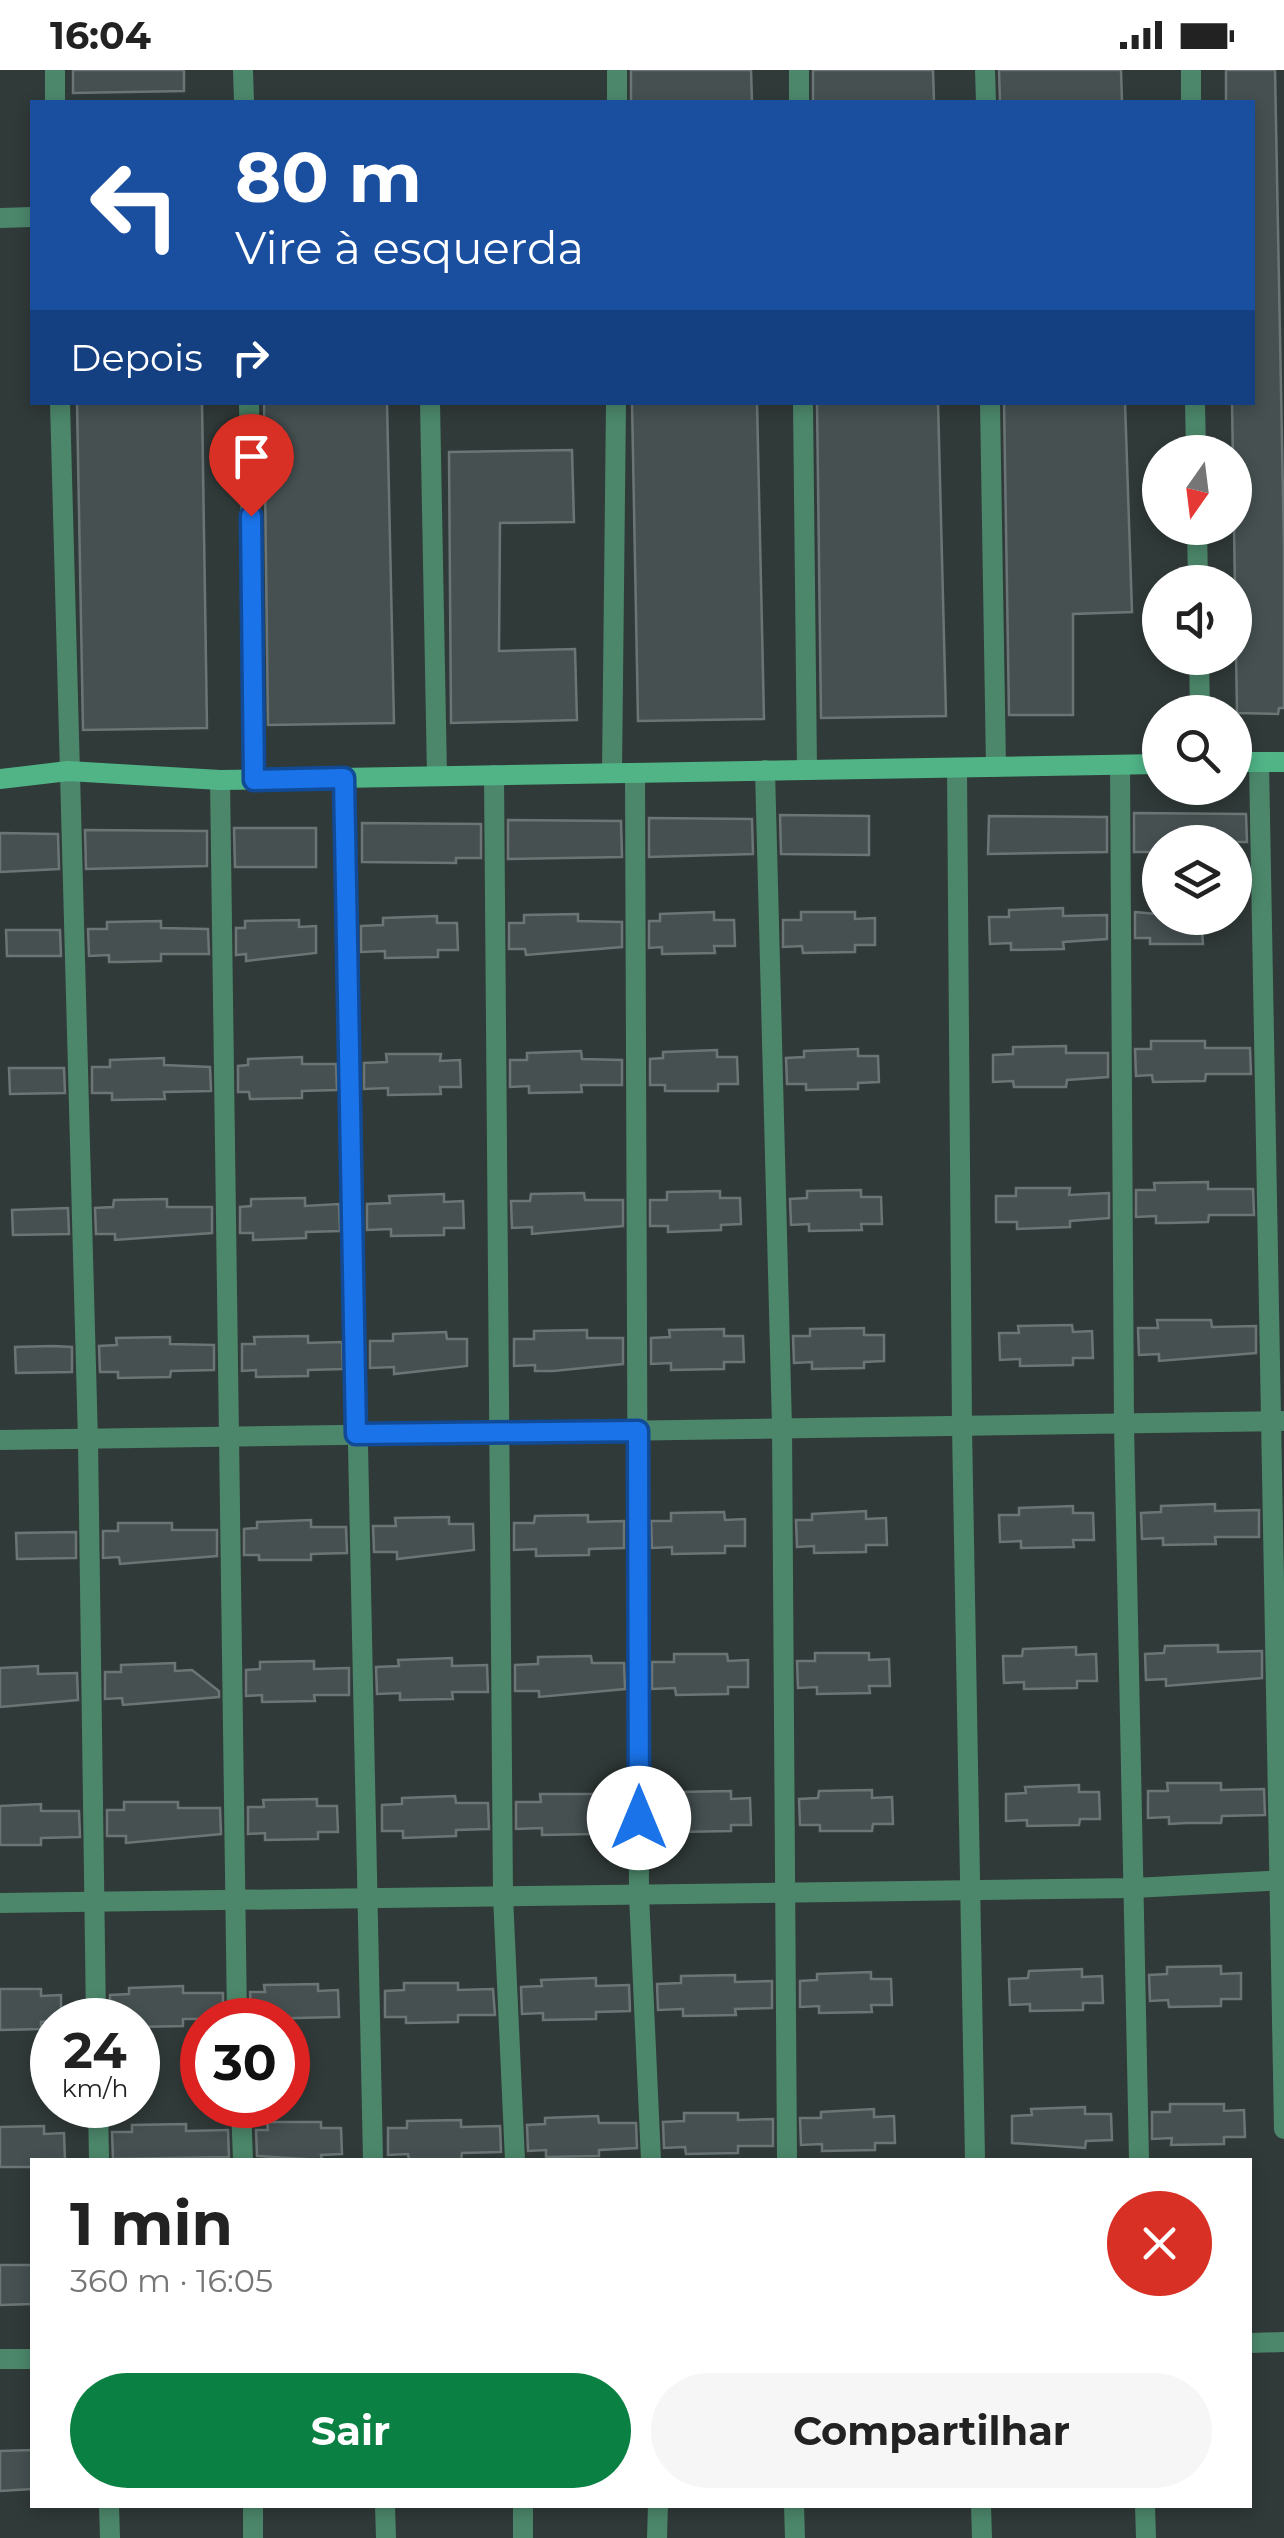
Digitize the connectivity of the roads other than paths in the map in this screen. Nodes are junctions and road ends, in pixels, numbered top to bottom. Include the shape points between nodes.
1 (55, 70) edge
2 (243, 70) edge
3 (616, 70) edge
4 (799, 70) edge
5 (985, 70) edge
6 (1191, 70) edge
7 (55, 100) edge
8 (244, 100) edge
9 (617, 100) edge
10 (799, 100) edge
11 (986, 100) edge
12 (1191, 100) edge
13 (0, 218) edge
14 (30, 218) edge
15 (60, 405) edge
16 (249, 405) edge
17 (430, 405) edge
18 (616, 405) edge
19 (803, 405) edge
20 (990, 405) edge
21 (1195, 405) edge
22 (1196, 435) edge
23 (1252, 762) edge
24 (1259, 762) junction
25 (1284, 762) edge
26 (1142, 764) edge
27 (1120, 765) junction
28 (996, 767) junction
29 (956, 768) junction
30 (766, 770) junction
31 (808, 770) junction
32 (68, 771) junction
33 (635, 773) junction
34 (612, 774) junction
35 (437, 776) junction
36 (494, 776) junction
37 (0, 778) edge
38 (344, 778) junction
39 (220, 780) junction
40 (254, 780) junction
41 (1278, 1421) edge
42 (1124, 1425) junction
43 (782, 1427) junction
44 (962, 1427) junction
45 (638, 1431) junction
46 (496, 1433) junction
47 (356, 1434) junction
48 (229, 1439) junction
49 (0, 1440) edge
50 (88, 1440) junction
51 (1282, 1880) edge
52 (1134, 1888) junction
53 (972, 1890) junction
54 (784, 1892) junction
55 (640, 1895) junction
56 (502, 1896) junction
57 (365, 1897) junction
58 (232, 1901) junction
59 (0, 1903) edge
60 (93, 1903) junction
61 (95, 1998) edge
62 (236, 1998) edge
63 (98, 2128) edge
64 (241, 2128) edge
65 (1284, 2129) edge
66 (99, 2158) edge
67 (243, 2158) edge
68 (373, 2158) edge
69 (515, 2158) edge
70 (651, 2158) edge
71 (787, 2158) edge
72 (975, 2158) edge
73 (1140, 2158) edge
74 (1284, 2342) edge
75 (1252, 2343) edge
76 (0, 2359) edge
77 (30, 2359) edge
78 (109, 2508) edge
79 (253, 2508) edge
80 (384, 2508) edge
81 (523, 2508) edge
82 (658, 2508) edge
83 (794, 2508) edge
84 (981, 2508) edge
85 (1146, 2508) edge
86 (110, 2538) edge
87 (253, 2538) edge
88 (386, 2538) edge
89 (523, 2538) edge
90 (657, 2538) edge
91 (795, 2538) edge
92 (982, 2538) edge
93 (1146, 2538) edge

1 - 7 street
2 - 8 street
3 - 9 street
4 - 10 street
5 - 11 street
6 - 12 street
13 - 14 street
15 - 32 street
16 - 40 street
17 - 35 street
18 - 34 street
19 - 31 street
20 - 28 street
21 - 22 street
23 - 24 street
24 - 25 street
24 - 41 street
26 - 27 street
27 - 28 street
27 - 42 street
28 - 29 street
29 - 31 street
29 - 44 street
30 - 31 street
30 - 33 street
30 - 43 street
32 - 37 street
32 - 39 street
32 - 50 street
33 - 34 street
33 - 45 street
34 - 36 street
35 - 36 street
35 - 38 street
36 - 46 street
38 - 40 street
38 - 47 street
39 - 40 street
39 - 48 street
41 - 42 street
41 - 51 street
42 - 44 street
42 - 52 street
43 - 44 street
43 - 45 street
43 - 54 street
44 - 53 street
45 - 46 street
45 - 55 street
46 - 47 street
46 - 56 street
47 - 48 street
47 - 57 street
48 - 50 street
48 - 58 street
49 - 50 street
50 - 60 street
51 - 52 street
51 - 65 street
52 - 53 street
52 - 73 street
53 - 54 street
53 - 72 street
54 - 55 street
54 - 71 street
55 - 56 street
55 - 70 street
56 - 57 street
56 - 69 street
57 - 58 street
57 - 68 street
58 - 60 street
58 - 62 street
59 - 60 street
60 - 61 street
63 - 66 street
64 - 67 street
74 - 75 street
76 - 77 street
78 - 86 street
79 - 87 street
80 - 88 street
81 - 89 street
82 - 90 street
83 - 91 street
84 - 92 street
85 - 93 street

